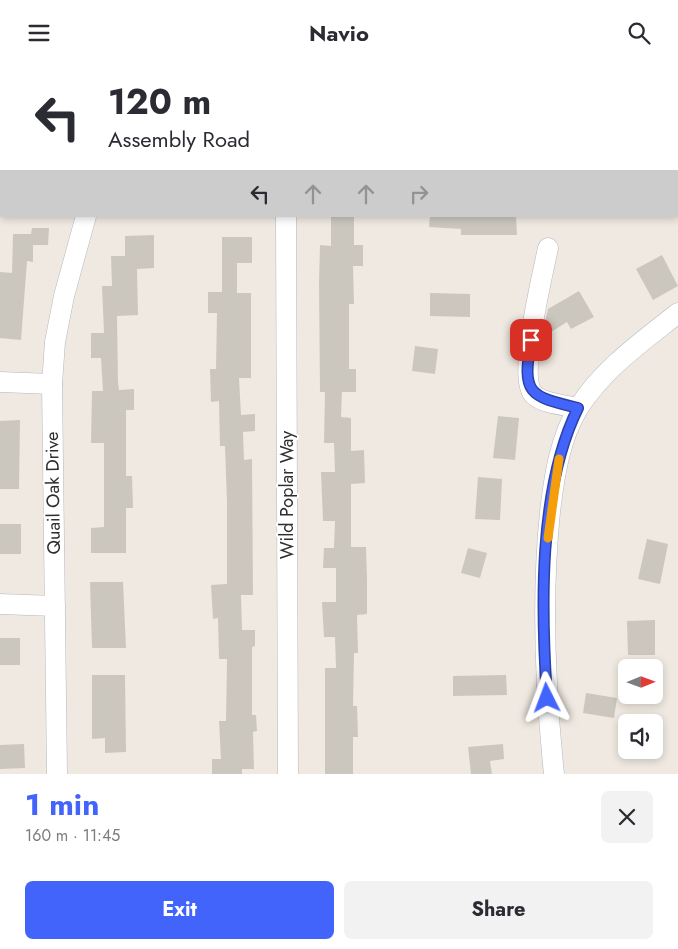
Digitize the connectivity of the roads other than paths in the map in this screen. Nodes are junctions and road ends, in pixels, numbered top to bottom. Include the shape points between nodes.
1 (86, 217) edge
2 (286, 217) edge
3 (548, 248) dead end
4 (678, 313) edge
5 (0, 382) edge
6 (52, 384) junction
7 (578, 408) junction
8 (0, 604) edge
9 (55, 606) junction
10 (58, 774) edge
11 (288, 774) edge
12 (554, 774) edge

1 - 6 street, Quail Oak Drive via 64,296 55,342
2 - 11 street, Wild Poplar Way
3 - 7 street via 528,358 529,385 543,400
4 - 7 street via 613,367
5 - 6 street
6 - 9 street, Quail Oak Drive
7 - 12 street via 565,439 557,471 545,570 545,667
8 - 9 street
9 - 10 street, Quail Oak Drive

